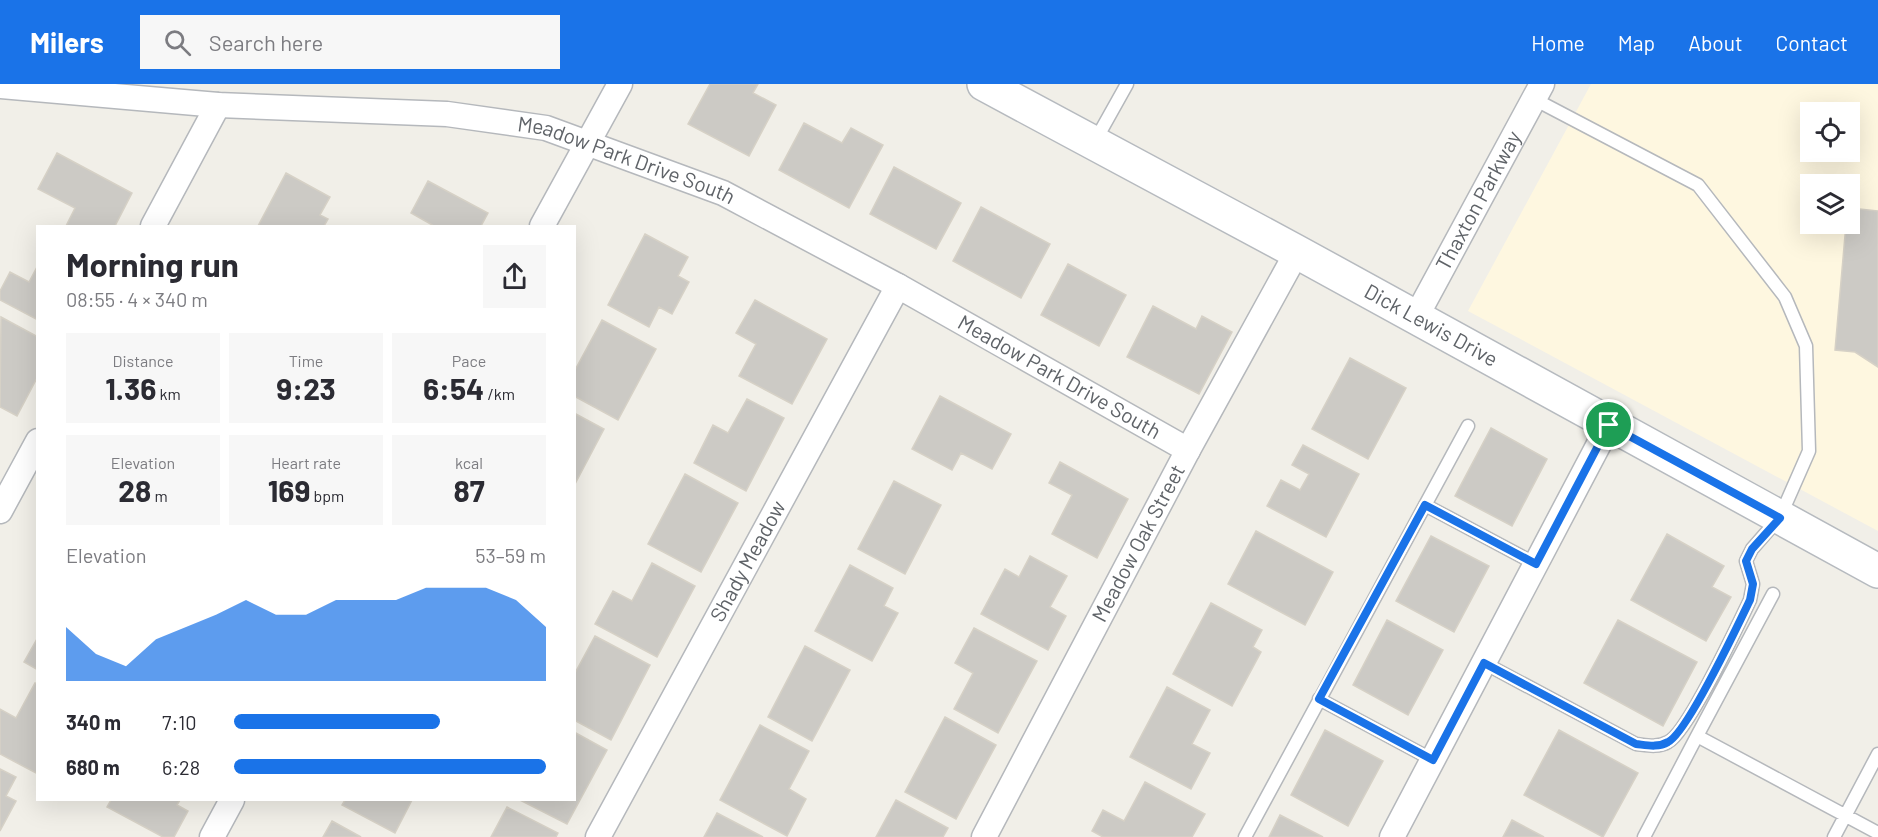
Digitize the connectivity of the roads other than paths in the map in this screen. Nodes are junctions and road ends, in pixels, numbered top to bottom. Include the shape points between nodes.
1 (620, 84) edge
2 (984, 84) edge
3 (1127, 84) edge
4 (0, 86) edge
5 (1538, 92) edge
6 (218, 105) junction
7 (587, 143) junction
8 (1094, 144) junction
9 (154, 225) edge
10 (543, 225) edge
11 (1296, 252) junction
12 (898, 286) junction
13 (1416, 318) junction
14 (1609, 425) junction
15 (1468, 426) dead end
16 (36, 445) edge
17 (1188, 450) junction
18 (1425, 505) junction
19 (0, 511) edge
20 (1780, 518) junction
21 (1536, 564) junction
22 (1878, 571) edge
23 (1773, 594) dead end
24 (1484, 663) junction
25 (1319, 699) junction
26 (1697, 736) junction
27 (1878, 754) edge
28 (1433, 760) junction
29 (231, 801) edge
30 (1845, 816) junction
31 (1878, 833) edge
32 (212, 837) edge
33 (598, 837) edge
34 (984, 837) edge
35 (1245, 837) edge
36 (1392, 837) edge
37 (1644, 837) edge
38 (1834, 837) edge

1 - 7 street
2 - 8 street, Dick Lewis Drive
3 - 8 lane
4 - 6 street, Meadow Park Drive South
5 - 13 street, Thaxton Parkway
5 - 20 lane via 1698,185 1785,297 1806,346 1809,451
6 - 7 street, Meadow Park Drive South via 447,114 546,128
6 - 9 street
7 - 10 street
7 - 12 street, Meadow Park Drive South via 723,193
8 - 11 street, Dick Lewis Drive
11 - 13 street, Dick Lewis Drive
11 - 17 street, Meadow Oak Street
12 - 17 street, Meadow Park Drive South
12 - 33 street, Shady Meadow
13 - 14 street, Dick Lewis Drive
14 - 20 street, Dick Lewis Drive
14 - 21 street
15 - 18 lane
16 - 19 street
17 - 34 street, Meadow Oak Street
18 - 21 lane
18 - 25 lane
20 - 22 street, Dick Lewis Drive
20 - 24 lane via 1746,561 1753,584 1750,600 1693,711 1670,742 1636,744
21 - 24 street
23 - 26 lane
24 - 28 street
25 - 28 lane
25 - 35 lane
26 - 30 lane
26 - 37 lane
27 - 30 lane
28 - 36 street
29 - 32 street
30 - 31 lane
30 - 38 lane

